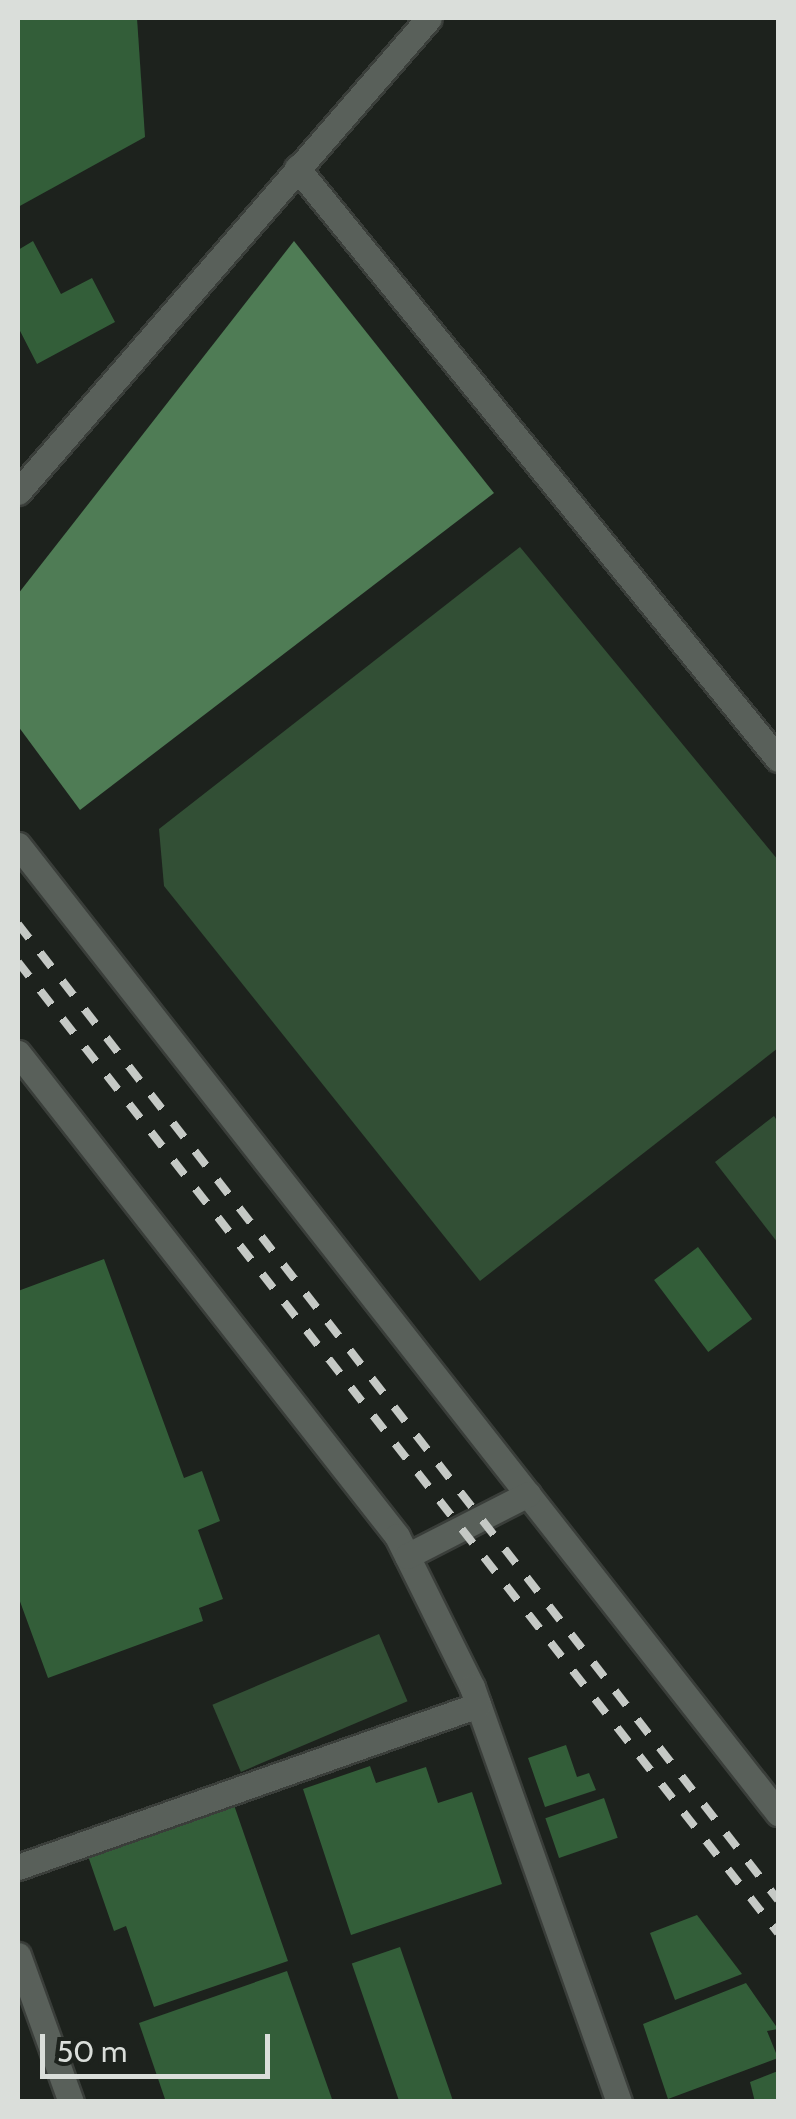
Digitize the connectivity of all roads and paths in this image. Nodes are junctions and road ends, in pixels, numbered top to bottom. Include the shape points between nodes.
1 (429, 18) edge
2 (296, 168) junction
3 (18, 492) edge
4 (778, 760) edge
5 (18, 845) edge
6 (18, 1053) edge
7 (528, 1494) junction
8 (407, 1556) junction
9 (478, 1705) junction
10 (778, 1813) edge
11 (18, 1867) edge
12 (18, 1955) edge
13 (71, 2102) edge
14 (619, 2102) edge

1 - 2 street
2 - 3 street
2 - 4 street
5 - 7 street
6 - 8 street
7 - 8 street
7 - 10 street
8 - 9 street
9 - 11 street
9 - 14 street
12 - 13 street

